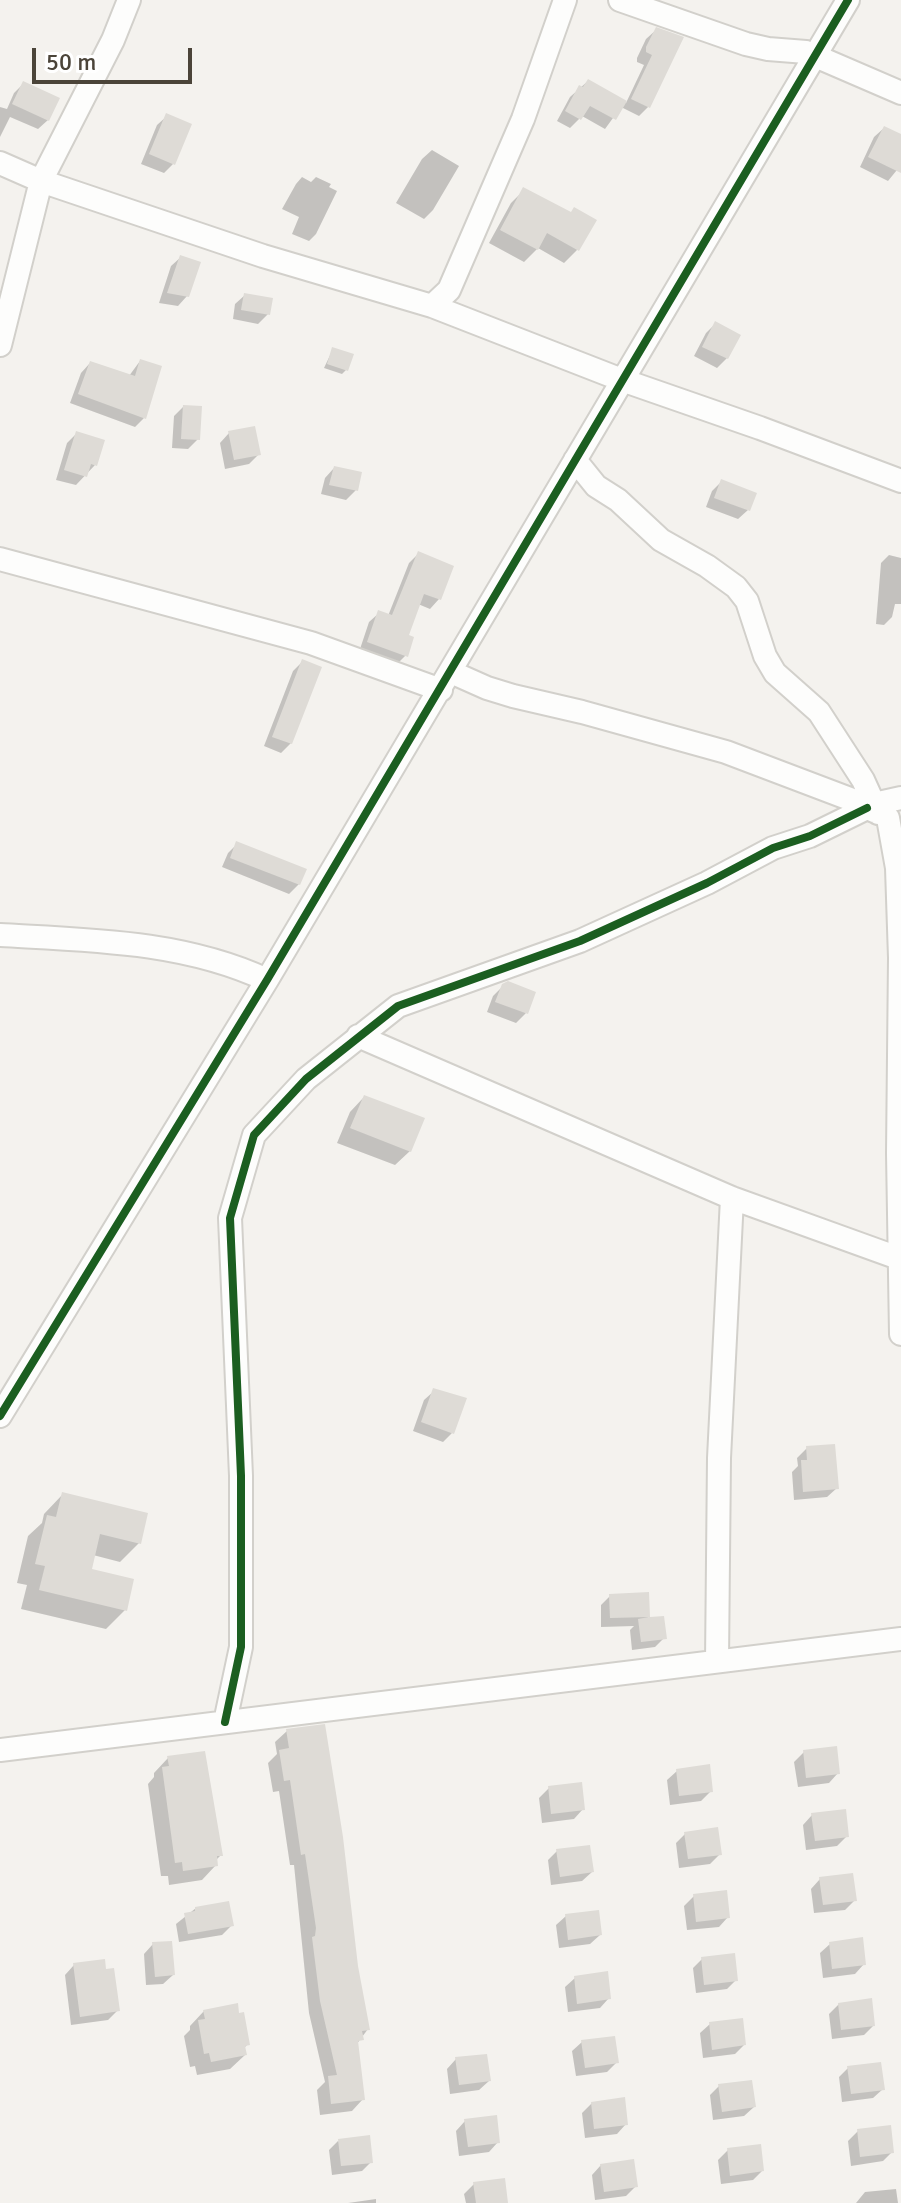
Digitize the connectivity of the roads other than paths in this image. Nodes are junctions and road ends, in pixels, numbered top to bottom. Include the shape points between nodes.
1 (129, 0) edge
2 (565, 0) edge
3 (620, 0) edge
4 (848, 0) edge
5 (791, 52) junction
6 (815, 56) junction
7 (801, 78) junction
8 (901, 93) edge
9 (0, 163) edge
10 (41, 181) junction
11 (449, 290) junction
12 (432, 306) junction
13 (456, 316) junction
14 (0, 345) edge
15 (622, 380) junction
16 (575, 460) junction
17 (901, 481) edge
18 (0, 559) edge
19 (446, 681) junction
20 (901, 798) edge
21 (882, 816) edge
22 (899, 864) edge
23 (0, 935) edge
24 (267, 980) junction
25 (358, 1036) junction
26 (732, 1198) junction
27 (900, 1259) edge
28 (901, 1334) edge
29 (0, 1416) edge
30 (901, 1639) edge
31 (717, 1661) junction
32 (225, 1722) junction
33 (0, 1750) edge

1 - 10 street
2 - 11 street via 523,119
3 - 5 street via 746,44
4 - 6 street
5 - 6 street
5 - 7 street
6 - 7 street
6 - 8 street
7 - 15 street
9 - 10 street
10 - 12 street
10 - 14 street
11 - 12 street
11 - 13 street
12 - 13 street
13 - 15 street
15 - 16 street
15 - 17 street
16 - 19 street
16 - 21 street via 585,475 661,540 736,587 747,601 775,673 819,712
18 - 19 street
19 - 21 street via 726,752
19 - 24 street
20 - 21 street
21 - 22 street
21 - 25 street via 845,818 773,848 580,941 398,1006
22 - 27 street
23 - 24 street via 152,946 235,965
24 - 29 street
25 - 26 street
25 - 32 street via 306,1079 254,1135 230,1218 241,1476 241,1647
26 - 27 street
26 - 31 street via 719,1458
27 - 28 street
30 - 31 street
31 - 32 street
32 - 33 street

